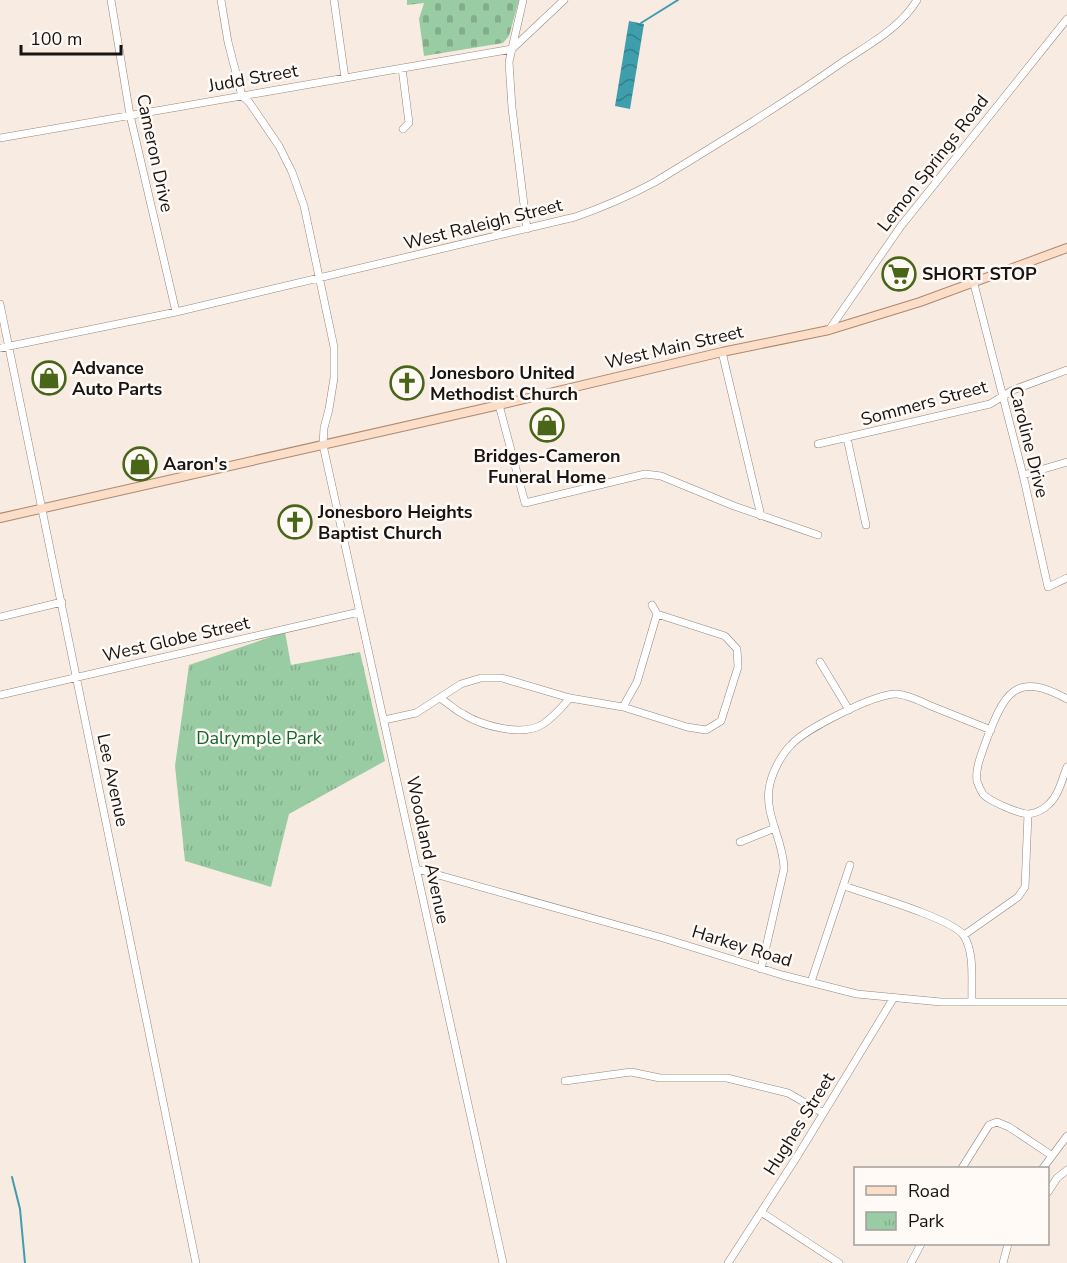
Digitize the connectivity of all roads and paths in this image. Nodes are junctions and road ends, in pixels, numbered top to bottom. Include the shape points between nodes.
1 (111, 0) edge
2 (221, 0) edge
3 (334, 0) edge
4 (522, 0) edge
5 (564, 0) edge
6 (917, 0) edge
7 (1067, 19) edge
8 (512, 49) junction
9 (402, 68) junction
10 (345, 78) junction
11 (242, 96) junction
12 (130, 115) junction
13 (403, 129) dead end
14 (0, 138) edge
15 (527, 229) junction
16 (1067, 248) edge
17 (320, 278) junction
18 (974, 284) junction
19 (0, 304) edge
20 (176, 312) junction
21 (829, 330) junction
22 (8, 346) junction
23 (0, 348) edge
24 (722, 352) junction
25 (1067, 370) edge
26 (1003, 396) junction
27 (499, 405) junction
28 (847, 438) junction
29 (818, 444) dead end
30 (323, 445) junction
31 (1067, 462) edge
32 (1023, 474) junction
33 (41, 507) junction
34 (761, 516) junction
35 (0, 518) edge
36 (866, 525) dead end
37 (818, 535) dead end
38 (1067, 578) edge
39 (62, 602) junction
40 (652, 605) dead end
41 (359, 612) junction
42 (657, 614) junction
43 (0, 617) edge
44 (820, 662) dead end
45 (76, 677) junction
46 (0, 695) edge
47 (440, 698) junction
48 (570, 698) junction
49 (1067, 699) edge
50 (623, 708) junction
51 (849, 710) junction
52 (384, 720) junction
53 (991, 730) junction
54 (1067, 767) edge
55 (1028, 814) junction
56 (775, 828) junction
57 (740, 842) dead end
58 (850, 865) dead end
59 (417, 869) junction
60 (844, 886) junction
61 (964, 934) junction
62 (762, 969) junction
63 (811, 982) junction
64 (893, 999) junction
65 (972, 1001) junction
66 (1067, 1002) edge
67 (565, 1081) dead end
68 (823, 1113) junction
69 (1067, 1136) edge
70 (1051, 1155) junction
71 (963, 1167) edge
72 (1043, 1167) edge
73 (1067, 1170) edge
74 (1049, 1189) edge
75 (761, 1212) junction
76 (920, 1245) edge
77 (1008, 1245) edge
78 (195, 1263) edge
79 (503, 1263) edge
80 (728, 1263) edge
81 (839, 1263) edge
82 (910, 1263) edge
83 (1003, 1263) edge

1 - 12 street, Cameron Drive
2 - 11 street
3 - 10 street
4 - 8 street
5 - 8 street
6 - 15 street, West Raleigh Street via 876,41 655,182 604,207
7 - 21 street, Lemon Springs Road via 901,226
8 - 9 street, Judd Street
8 - 15 street via 510,83
9 - 10 street, Judd Street
9 - 13 street via 410,123
10 - 11 street, Judd Street
11 - 12 street, Judd Street
11 - 17 street via 279,146 292,172
12 - 14 street, Judd Street
12 - 20 street, Cameron Drive
15 - 17 street, West Raleigh Street
16 - 18 main road, West Main Street
17 - 20 street, West Raleigh Street
17 - 30 street via 334,347 334,378
18 - 21 main road, West Main Street
18 - 26 street, Caroline Drive
19 - 22 street, Lee Avenue
20 - 22 street, West Raleigh Street
21 - 24 main road, West Main Street
22 - 23 street, West Raleigh Street
22 - 33 street, Lee Avenue
24 - 27 main road, West Main Street
24 - 34 street
25 - 26 street, Sommers Street
26 - 28 street, Sommers Street via 990,404
26 - 32 street, Caroline Drive
27 - 30 main road, West Main Street
27 - 34 street via 525,502 645,474 677,482
28 - 29 street, Sommers Street
28 - 36 street
30 - 33 main road, West Main Street
30 - 41 street, Woodland Avenue
31 - 32 street
32 - 38 street, Caroline Drive via 1048,587
33 - 35 main road, West Main Street
33 - 39 street, Lee Avenue
34 - 37 street
39 - 43 street
39 - 45 street, Lee Avenue
40 - 42 street
41 - 45 street, West Globe Street
41 - 52 street, Woodland Avenue
42 - 50 street via 637,682
42 - 50 street via 725,636 737,649 738,667 721,721 706,730
44 - 51 street
45 - 46 street, West Globe Street
45 - 78 street, Lee Avenue
47 - 48 street via 461,684 481,678 502,678
47 - 48 street via 464,715 513,730 542,725
47 - 52 street via 416,713
48 - 50 street
49 - 53 street via 1033,686 1018,689 1006,696
51 - 53 street via 882,696 898,694
51 - 56 street via 800,736 784,752 768,791
52 - 59 street, Woodland Avenue
53 - 55 street via 977,771 980,788 994,802
54 - 55 street via 1055,797 1043,809
55 - 61 street via 1025,887 1018,897
56 - 57 street
56 - 62 street via 784,854 784,869
58 - 60 street
59 - 62 street, Harkey Road
59 - 79 street, Woodland Avenue
60 - 61 street via 941,921
60 - 63 street
61 - 65 street via 970,955
62 - 63 street, Harkey Road
63 - 64 street, Harkey Road
64 - 65 street, Harkey Road
64 - 68 street, Hughes Street
65 - 66 street, Harkey Road
67 - 68 street via 631,1072 660,1078 727,1078 788,1093
68 - 75 street, Hughes Street
69 - 70 street
70 - 71 street via 997,1122 989,1125
70 - 72 street
73 - 74 street
75 - 80 street, Hughes Street
75 - 81 street
76 - 82 street
77 - 83 street

